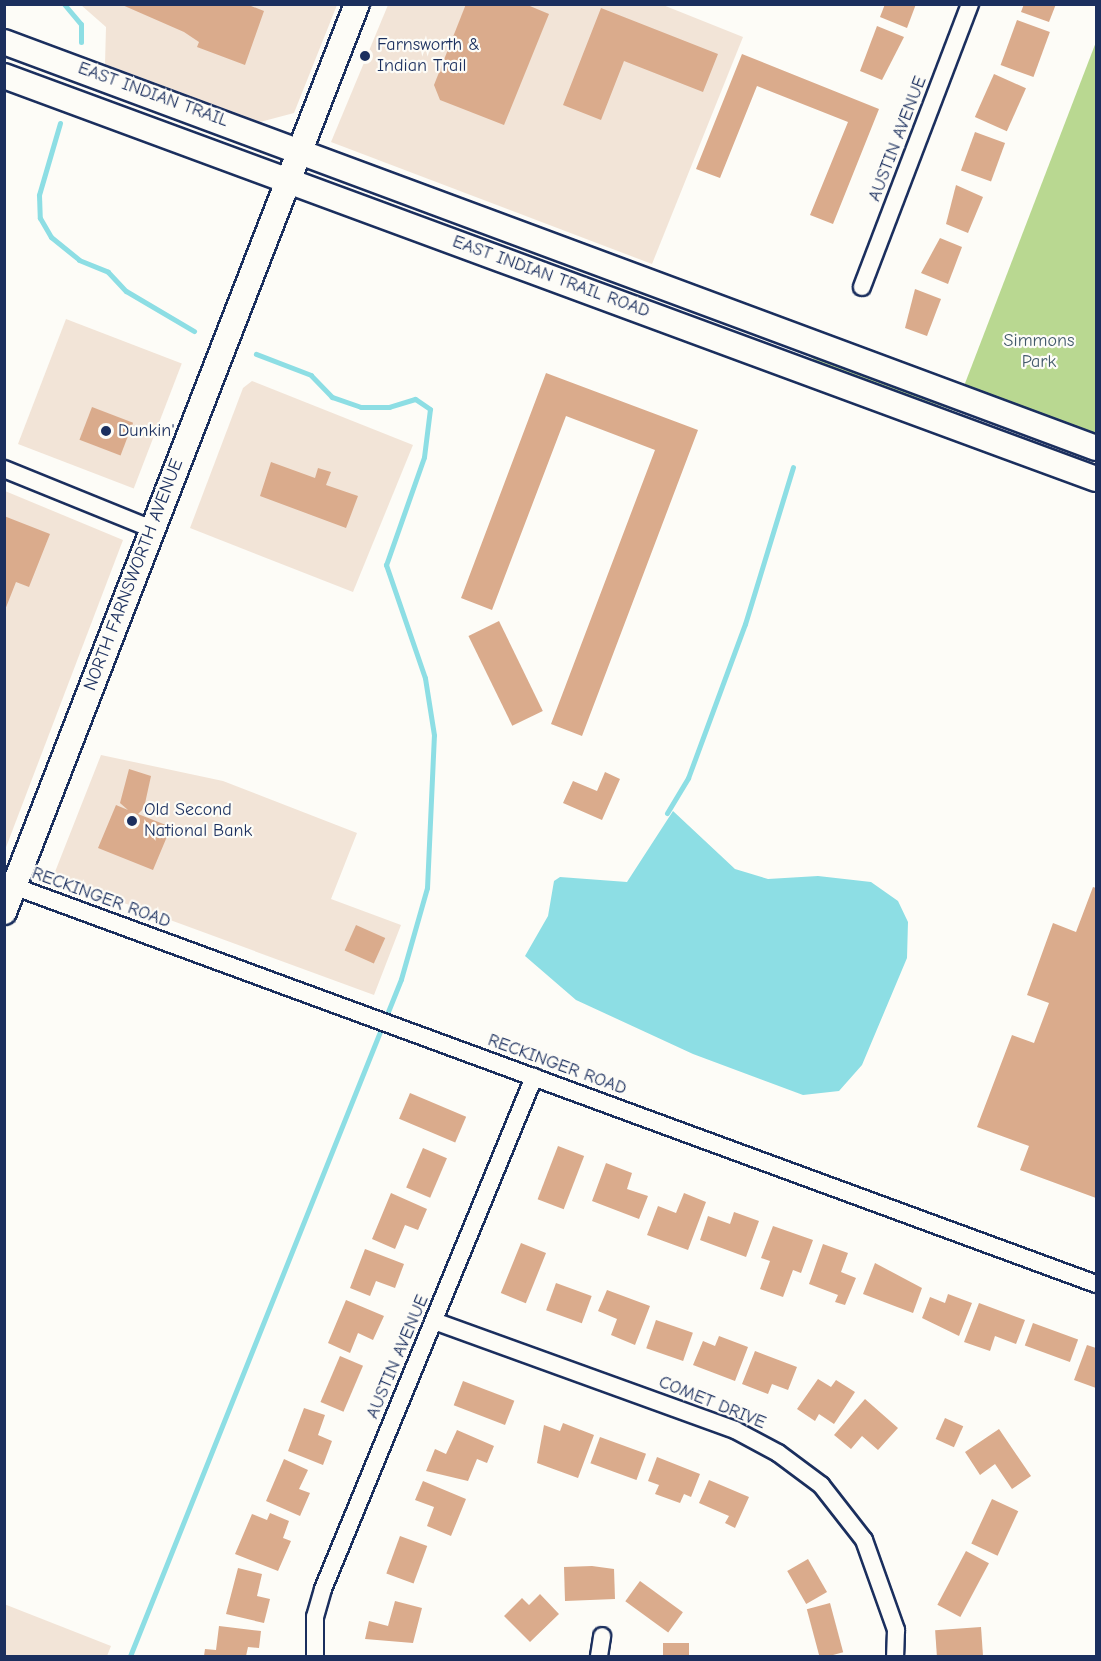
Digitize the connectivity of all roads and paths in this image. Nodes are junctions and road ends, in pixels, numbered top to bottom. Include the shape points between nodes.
1 (357, 4) edge
2 (970, 4) edge
3 (4, 42) edge
4 (4, 76) edge
5 (301, 148) junction
6 (288, 180) junction
7 (862, 287) dead end
8 (1096, 448) edge
9 (4, 469) edge
10 (1096, 479) edge
11 (152, 528) junction
12 (10, 885) edge
13 (4, 912) edge
14 (534, 1077) junction
15 (1096, 1284) edge
16 (434, 1321) junction
17 (603, 1635) dead end
18 (315, 1656) edge
19 (599, 1656) edge
20 (895, 1656) edge

1 - 5 main road, NORTH FARNSWORTH AVENUE
2 - 7 street, AUSTIN AVENUE
3 - 5 main road, EAST INDIAN TRAIL
4 - 6 main road, EAST INDIAN TRAIL ROAD
5 - 6 main road, NORTH FARNSWORTH AVENUE
5 - 8 main road, EAST INDIAN TRAIL ROAD
6 - 10 main road, EAST INDIAN TRAIL ROAD
6 - 11 main road, NORTH FARNSWORTH AVENUE
9 - 11 street
11 - 12 main road, NORTH FARNSWORTH AVENUE
12 - 13 main road, NORTH FARNSWORTH AVENUE
12 - 14 street, RECKINGER ROAD
14 - 15 street, RECKINGER ROAD
14 - 16 street, AUSTIN AVENUE
16 - 18 street, AUSTIN AVENUE via 323,1589 315,1617
16 - 20 street, COMET DRIVE via 735,1430 778,1453 821,1485 864,1540 896,1630
17 - 19 street

